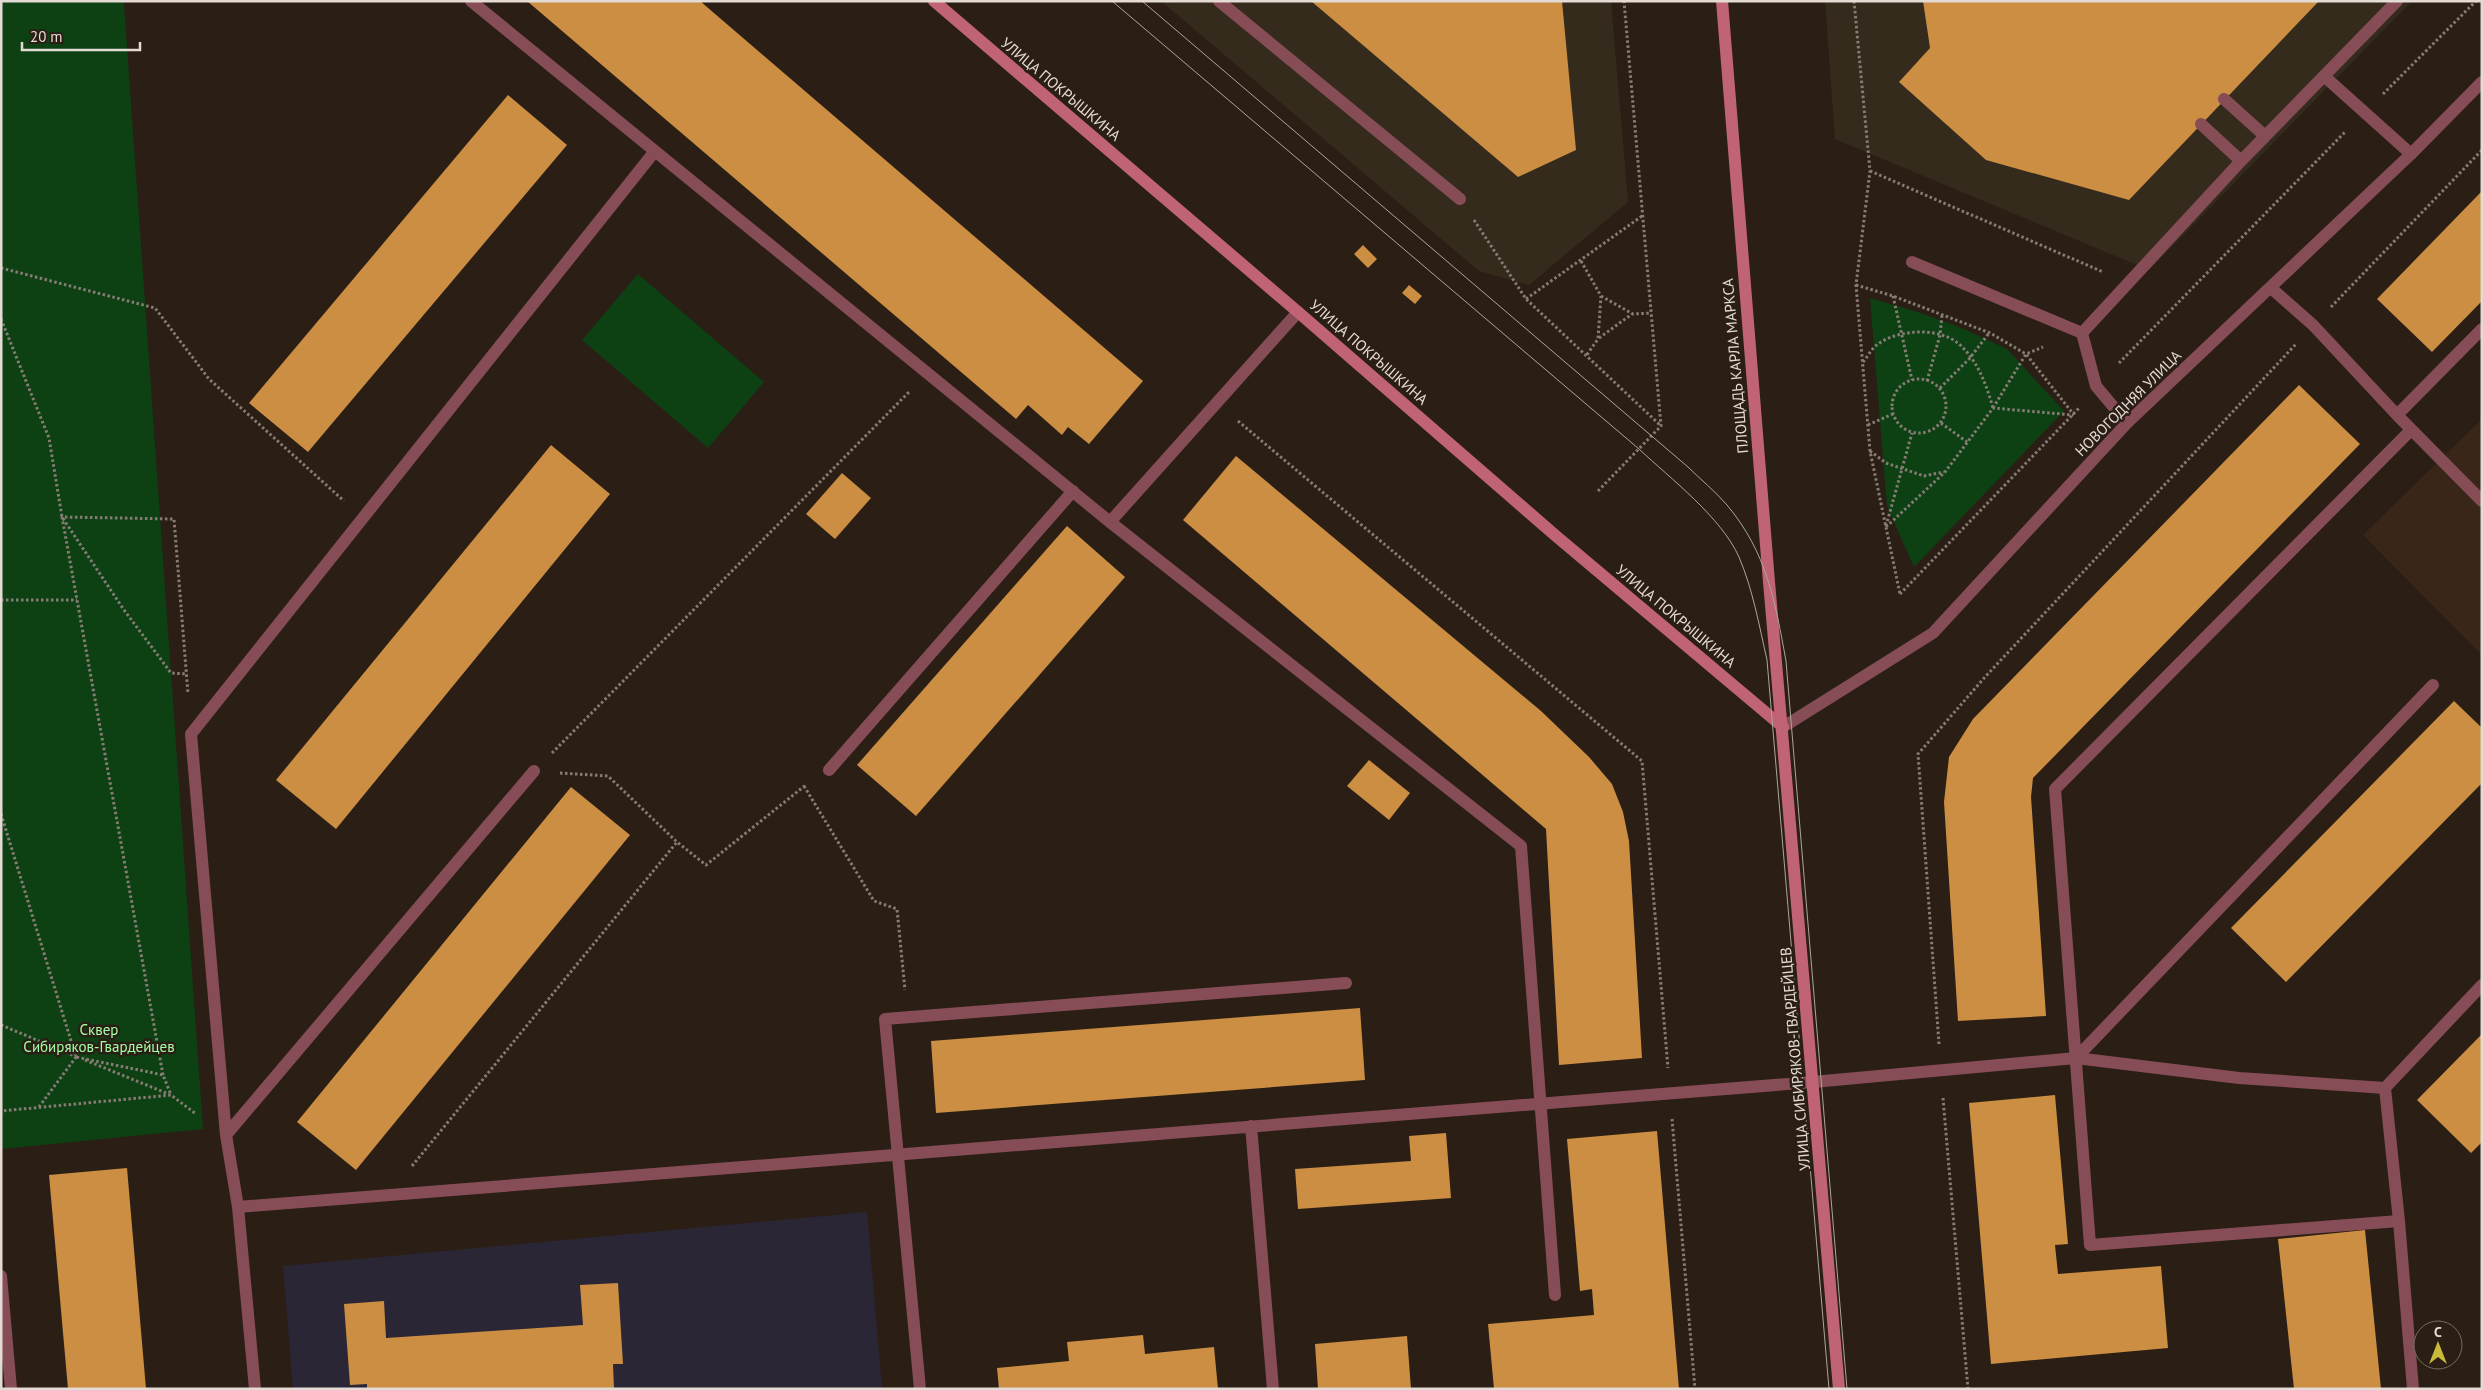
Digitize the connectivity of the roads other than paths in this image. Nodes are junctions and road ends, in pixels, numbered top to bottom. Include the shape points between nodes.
1 (471, 1) edge
2 (934, 1) edge
3 (1219, 1) edge
4 (1722, 1) edge
5 (2396, 1) edge
6 (2324, 76) junction
7 (2482, 82) edge
8 (2224, 99) dead end
9 (2201, 124) dead end
10 (2265, 136) junction
11 (655, 151) junction
12 (2410, 154) junction
13 (2241, 161) junction
14 (1460, 199) road end
15 (1912, 262) dead end
16 (2271, 288) junction
17 (1298, 312) junction
18 (2482, 329) edge
19 (2082, 333) junction
20 (2397, 415) junction
21 (2127, 423) junction
22 (2411, 430) junction
23 (1073, 491) junction
24 (2482, 500) edge
25 (1110, 522) junction
26 (2433, 685) dead end
27 (1783, 727) junction
28 (829, 770) road end
29 (534, 771) road end
30 (1346, 983) dead end
31 (2482, 985) edge
32 (2076, 1058) junction
33 (1813, 1082) junction
34 (2384, 1088) junction
35 (1540, 1102) junction
36 (1251, 1126) junction
37 (226, 1135) junction
38 (898, 1154) junction
39 (238, 1207) junction
40 (2399, 1221) junction
41 (1, 1276) edge
42 (1555, 1295) dead end
43 (11, 1389) edge
44 (255, 1389) edge
45 (920, 1389) edge
46 (1273, 1389) edge
47 (1839, 1389) edge
48 (2413, 1389) edge

1 - 11 street
2 - 17 main road, УЛИЦА ПОКРЫШКИНА
3 - 14 street
4 - 27 main road, ПЛОЩАДЬ КАРЛА МАРКСА
5 - 6 street
6 - 10 street
6 - 12 street
7 - 12 street, НОВОГОДНЯЯ УЛИЦА
8 - 10 street
9 - 13 street
10 - 13 street
11 - 23 street
11 - 37 street via 191,734
12 - 16 street, НОВОГОДНЯЯ УЛИЦА
13 - 19 street
15 - 19 street
16 - 20 street via 2313,326
16 - 21 street, НОВОГОДНЯЯ УЛИЦА
17 - 25 street
17 - 27 main road, УЛИЦА ПОКРЫШКИНА
18 - 20 street
19 - 21 street via 2096,386
20 - 22 street
21 - 27 street, НОВОГОДНЯЯ УЛИЦА via 1933,633
22 - 24 street
22 - 32 street via 2055,789
23 - 25 street
23 - 28 street
25 - 35 street via 1521,846
26 - 32 street
27 - 33 main road, УЛИЦА СИБИРЯКОВ-ГВАРДЕЙЦЕВ
29 - 37 street
30 - 38 street via 884,1019
31 - 34 street
32 - 33 street
32 - 34 street via 2239,1078
32 - 40 street via 2090,1245
33 - 35 street
33 - 47 main road, УЛИЦА СИБИРЯКОВ-ГВАРДЕЙЦЕВ
34 - 40 street
35 - 36 street
35 - 42 street
36 - 38 street
36 - 46 street
37 - 39 street
38 - 39 street
38 - 45 street
39 - 44 street
40 - 48 street
41 - 43 street

